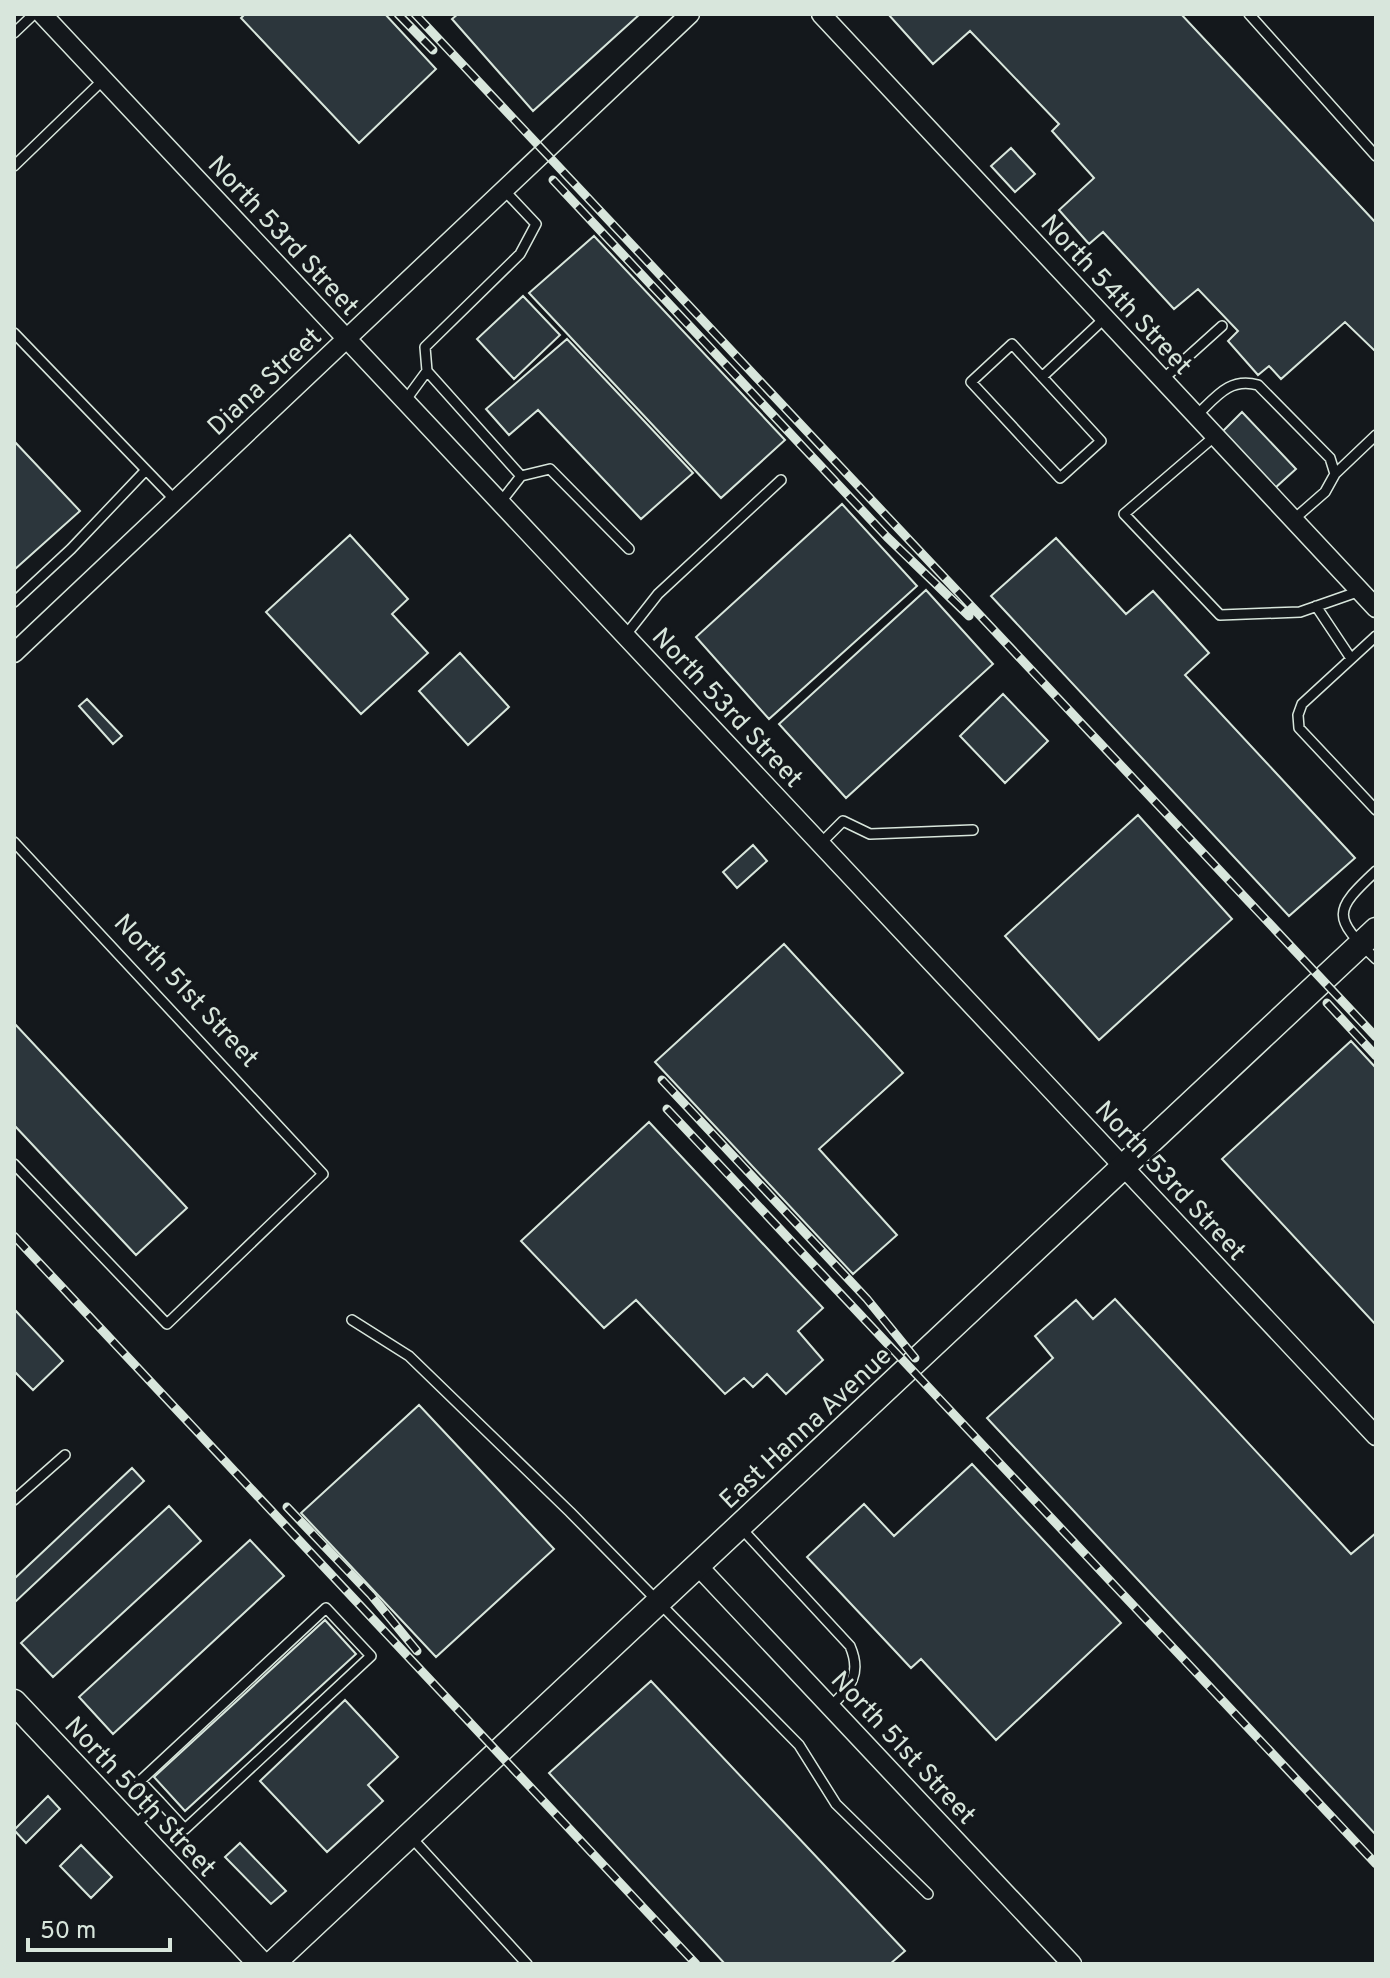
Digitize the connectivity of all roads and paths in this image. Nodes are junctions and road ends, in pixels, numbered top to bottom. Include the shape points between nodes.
1 (34, 14) edge
2 (42, 14) edge
3 (690, 14) edge
4 (821, 14) edge
5 (1249, 14) edge
6 (14, 33) edge
7 (103, 80) junction
8 (1376, 156) edge
9 (14, 166) edge
10 (504, 190) junction
11 (1105, 318) junction
12 (1222, 326) dead end
13 (14, 333) edge
14 (346, 339) junction
15 (427, 371) junction
16 (1042, 377) junction
17 (1162, 380) junction
18 (405, 401) junction
19 (1196, 416) junction
20 (1376, 435) edge
21 (1215, 436) junction
22 (146, 470) junction
23 (1335, 474) junction
24 (521, 476) junction
25 (781, 480) dead end
26 (175, 500) junction
27 (500, 503) junction
28 (1293, 520) junction
29 (629, 549) dead end
30 (1360, 591) junction
31 (14, 602) edge
32 (1316, 606) junction
33 (1376, 608) edge
34 (625, 636) junction
35 (1376, 636) edge
36 (14, 653) edge
37 (1350, 657) junction
38 (1376, 810) edge
39 (973, 830) dead end
40 (14, 842) edge
41 (820, 844) junction
42 (1376, 871) edge
43 (1371, 945) edge
44 (14, 1164) edge
45 (1123, 1167) junction
46 (352, 1320) dead end
47 (1376, 1436) edge
48 (65, 1455) dead end
49 (14, 1500) edge
50 (740, 1527) junction
51 (698, 1566) junction
52 (659, 1603) junction
53 (14, 1702) edge
54 (830, 1707) junction
55 (160, 1802) junction
56 (132, 1828) junction
57 (410, 1836) junction
58 (928, 1894) dead end
59 (261, 1964) edge
60 (272, 1964) edge
61 (527, 1964) edge
62 (1072, 1964) edge

1 - 6 lane
2 - 7 street, North 53rd Street
3 - 10 street, Diana Street
4 - 11 street, North 54th Street
5 - 8 lane
7 - 9 lane
7 - 14 street, North 53rd Street
10 - 14 street, Diana Street
10 - 15 lane via 536,224 520,254 425,347
11 - 16 lane
11 - 17 street, North 54th Street
12 - 17 lane
13 - 22 lane
14 - 18 street, North 53rd Street
14 - 26 street, Diana Street
15 - 18 lane
15 - 24 lane
16 - 16 lane via 1101,441 1060,478 971,382 1012,344
17 - 19 street, North 54th Street
18 - 27 street, North 53rd Street
19 - 21 street, North 54th Street
19 - 23 lane via 1230,384 1258,385 1330,458
20 - 23 lane
21 - 28 street, North 54th Street
21 - 32 lane via 1124,514 1220,615 1300,612
22 - 26 lane
22 - 31 lane
23 - 28 lane via 1325,492
24 - 27 lane
24 - 29 lane via 550,469
25 - 34 lane via 658,594
26 - 36 street, Diana Street
27 - 34 street, North 53rd Street
28 - 30 street, North 54th Street
30 - 32 lane
30 - 33 street, North 54th Street
32 - 37 lane
34 - 41 street, North 53rd Street
35 - 37 lane
37 - 38 lane via 1302,704 1299,728
39 - 41 lane via 870,834 843,821
40 - 44 lane, North 51st Street via 323,1174 167,1324
41 - 45 street, North 53rd Street
42 - 43 lane via 1341,909 1343,920
43 - 45 street, East Hanna Avenue
45 - 47 street, North 53rd Street
45 - 50 street, East Hanna Avenue
46 - 52 lane via 409,1356
48 - 49 lane
50 - 51 street, East Hanna Avenue
50 - 54 lane via 850,1646 856,1676
51 - 52 street, East Hanna Avenue
51 - 54 street, North 51st Street
52 - 57 street, East Hanna Avenue
52 - 58 lane via 799,1745 836,1804
53 - 56 street, North 50th Street
54 - 62 street, North 51st Street
55 - 55 lane via 185,1829 371,1656 326,1608 140,1781
55 - 56 lane
56 - 59 street, North 50th Street
57 - 60 street, East Hanna Avenue
57 - 61 lane

